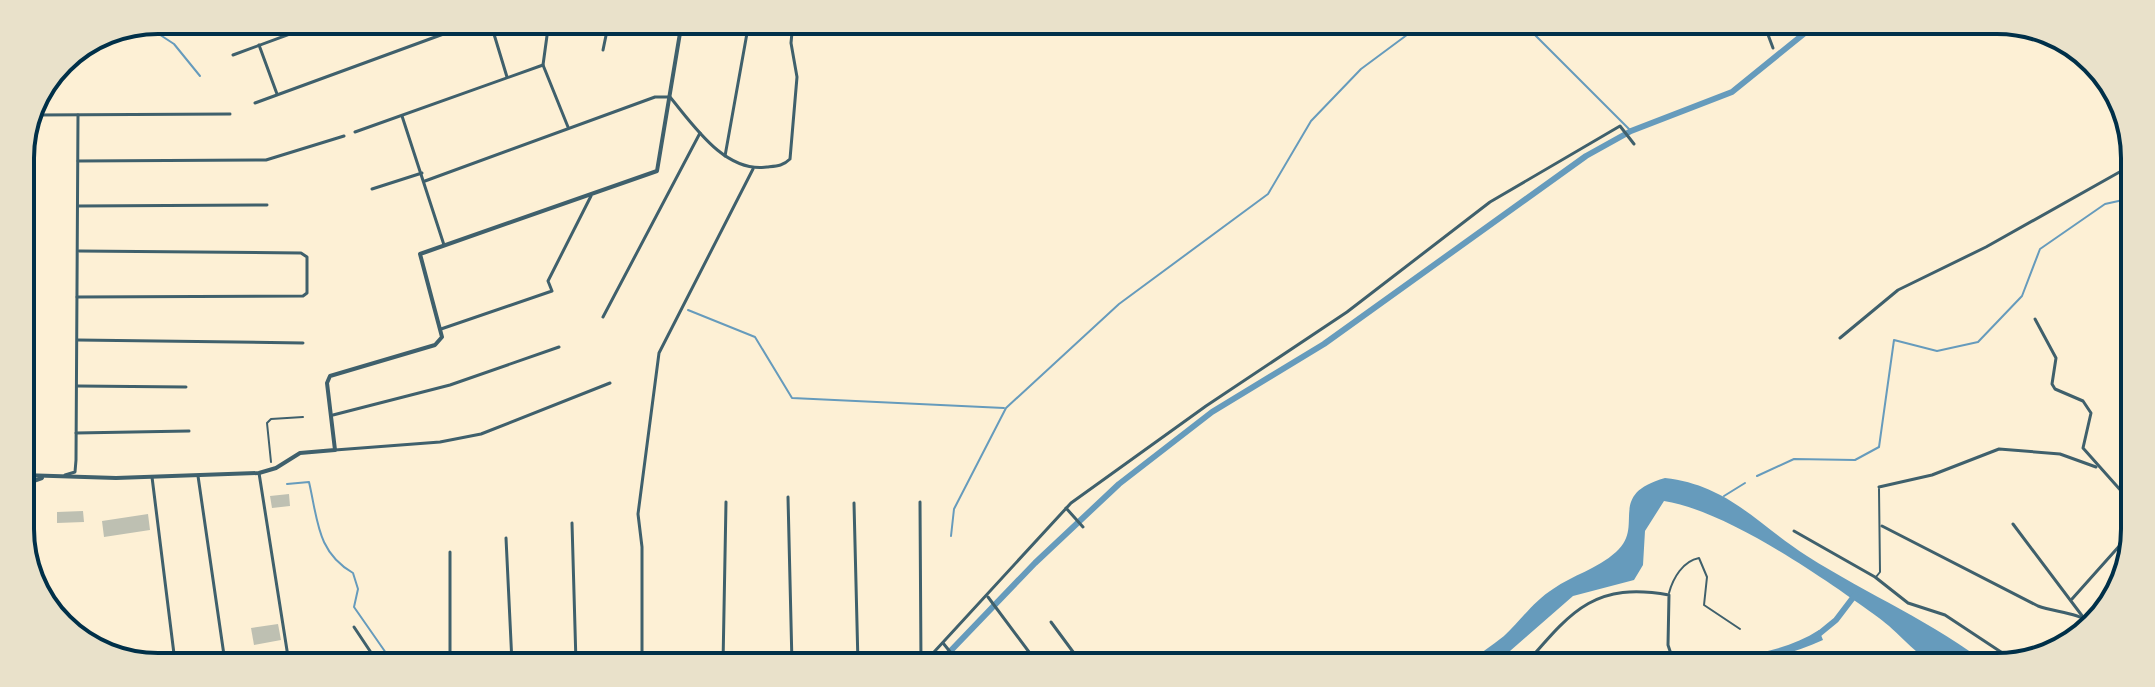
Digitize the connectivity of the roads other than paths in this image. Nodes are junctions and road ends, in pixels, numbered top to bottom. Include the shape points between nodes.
1 (291, 34) edge
2 (444, 34) edge
3 (494, 34) edge
4 (547, 34) edge
5 (606, 34) edge
6 (680, 34) edge
7 (747, 34) edge
8 (792, 34) edge
9 (1768, 34) edge
10 (259, 45) junction
11 (1773, 48) dead end
12 (603, 50) dead end
13 (233, 55) dead end
14 (543, 65) junction
15 (507, 77) junction
16 (277, 95) junction
17 (670, 97) junction
18 (255, 103) dead end
19 (230, 114) dead end
20 (42, 115) edge
21 (78, 115) junction
22 (402, 116) junction
23 (568, 127) junction
24 (355, 132) dead end
25 (700, 133) junction
26 (344, 136) dead end
27 (1634, 144) dead end
28 (725, 156) junction
29 (78, 161) junction
30 (753, 169) junction
31 (2121, 171) edge
32 (422, 173) junction
33 (425, 181) junction
34 (372, 189) dead end
35 (591, 196) junction
36 (267, 205) dead end
37 (79, 206) junction
38 (444, 246) junction
39 (79, 251) junction
40 (77, 297) junction
41 (603, 317) dead end
42 (2035, 319) dead end
43 (441, 329) junction
44 (1840, 338) dead end
45 (78, 340) junction
46 (303, 343) dead end
47 (559, 347) dead end
48 (610, 383) dead end
49 (78, 386) junction
50 (186, 387) dead end
51 (333, 415) junction
52 (303, 417) dead end
53 (189, 431) dead end
54 (76, 433) junction
55 (335, 450) junction
56 (271, 462) dead end
57 (2099, 468) junction
58 (259, 473) junction
59 (34, 476) edge
60 (198, 476) junction
61 (47, 477) junction
62 (60, 477) junction
63 (152, 477) junction
64 (34, 481) edge
65 (1879, 487) joint
66 (2121, 491) edge
67 (788, 497) dead end
68 (726, 502) dead end
69 (920, 502) dead end
70 (854, 503) dead end
71 (1066, 508) junction
72 (572, 523) dead end
73 (2013, 524) dead end
74 (1882, 526) junction
75 (1082, 527) dead end
76 (1794, 531) dead end
77 (506, 538) dead end
78 (2120, 545) edge
79 (450, 552) dead end
80 (1875, 577) junction
81 (1669, 595) junction
82 (989, 598) junction
83 (2072, 599) junction
84 (2083, 617) joint
85 (1051, 622) dead end
86 (354, 627) dead end
87 (1740, 629) dead end
88 (945, 644) junction
89 (174, 653) edge
90 (224, 653) edge
91 (287, 653) edge
92 (371, 653) edge
93 (450, 653) edge
94 (512, 653) edge
95 (576, 653) edge
96 (642, 653) edge
97 (723, 653) edge
98 (792, 653) edge
99 (858, 653) edge
100 (922, 653) edge
101 (935, 653) edge
102 (952, 653) edge
103 (1030, 653) edge
104 (1074, 653) edge
105 (1535, 653) edge
106 (1671, 653) edge
107 (2002, 653) edge

1 - 10 street
2 - 16 street
3 - 15 street
4 - 14 street
5 - 12 street
6 - 17 street
7 - 28 street
8 - 30 street via 797,77 790,159
9 - 11 street
10 - 13 street
10 - 16 street
14 - 15 street
14 - 23 street
15 - 22 street
16 - 18 street
17 - 23 street via 655,97
17 - 25 street
17 - 35 street via 657,171
19 - 21 street
20 - 21 street
21 - 29 street
22 - 24 street
22 - 32 street
23 - 33 street
25 - 28 street
25 - 41 street
26 - 29 street via 266,160
27 - 71 street via 1620,126 1490,202 1347,312
28 - 30 street
29 - 37 street
30 - 96 street via 659,353 638,514
31 - 44 street via 1898,290
32 - 33 street
32 - 34 street
33 - 38 street
35 - 38 street
35 - 43 street via 548,281 552,291
36 - 37 street
37 - 39 street
38 - 43 street via 420,254
39 - 40 street
39 - 40 street via 301,253 307,257 307,293
40 - 45 street
42 - 57 street via 2056,358 2052,384 2083,401 2091,413 2083,448
43 - 51 street via 435,345 330,376
45 - 46 street
45 - 49 street
47 - 51 street via 450,385
48 - 55 street via 481,434
49 - 50 street
49 - 54 street
51 - 55 street
52 - 56 lane via 267,423
53 - 54 street
54 - 62 street via 75,472
55 - 58 street via 300,453
57 - 65 street via 2060,454 1999,449 1932,475
57 - 66 street
58 - 60 street
58 - 91 street
59 - 61 street
60 - 63 street
60 - 90 street
61 - 62 street
61 - 64 street
62 - 63 street
63 - 89 street
65 - 74 lane
67 - 98 street
68 - 97 street
69 - 100 street
70 - 99 street
71 - 75 street
71 - 82 street
72 - 95 street
73 - 83 street
74 - 80 lane via 1880,572
74 - 84 street via 2038,606
76 - 80 street
77 - 94 street
78 - 83 street
79 - 93 street
80 - 107 street via 1908,603 1945,615
81 - 87 lane via 1674,578 1699,558 1707,577 1704,605
81 - 105 street via 1623,591 1591,599 1572,611
81 - 106 street
82 - 88 street
82 - 103 street
83 - 84 street
85 - 104 street
86 - 92 street
88 - 101 street
88 - 102 street

